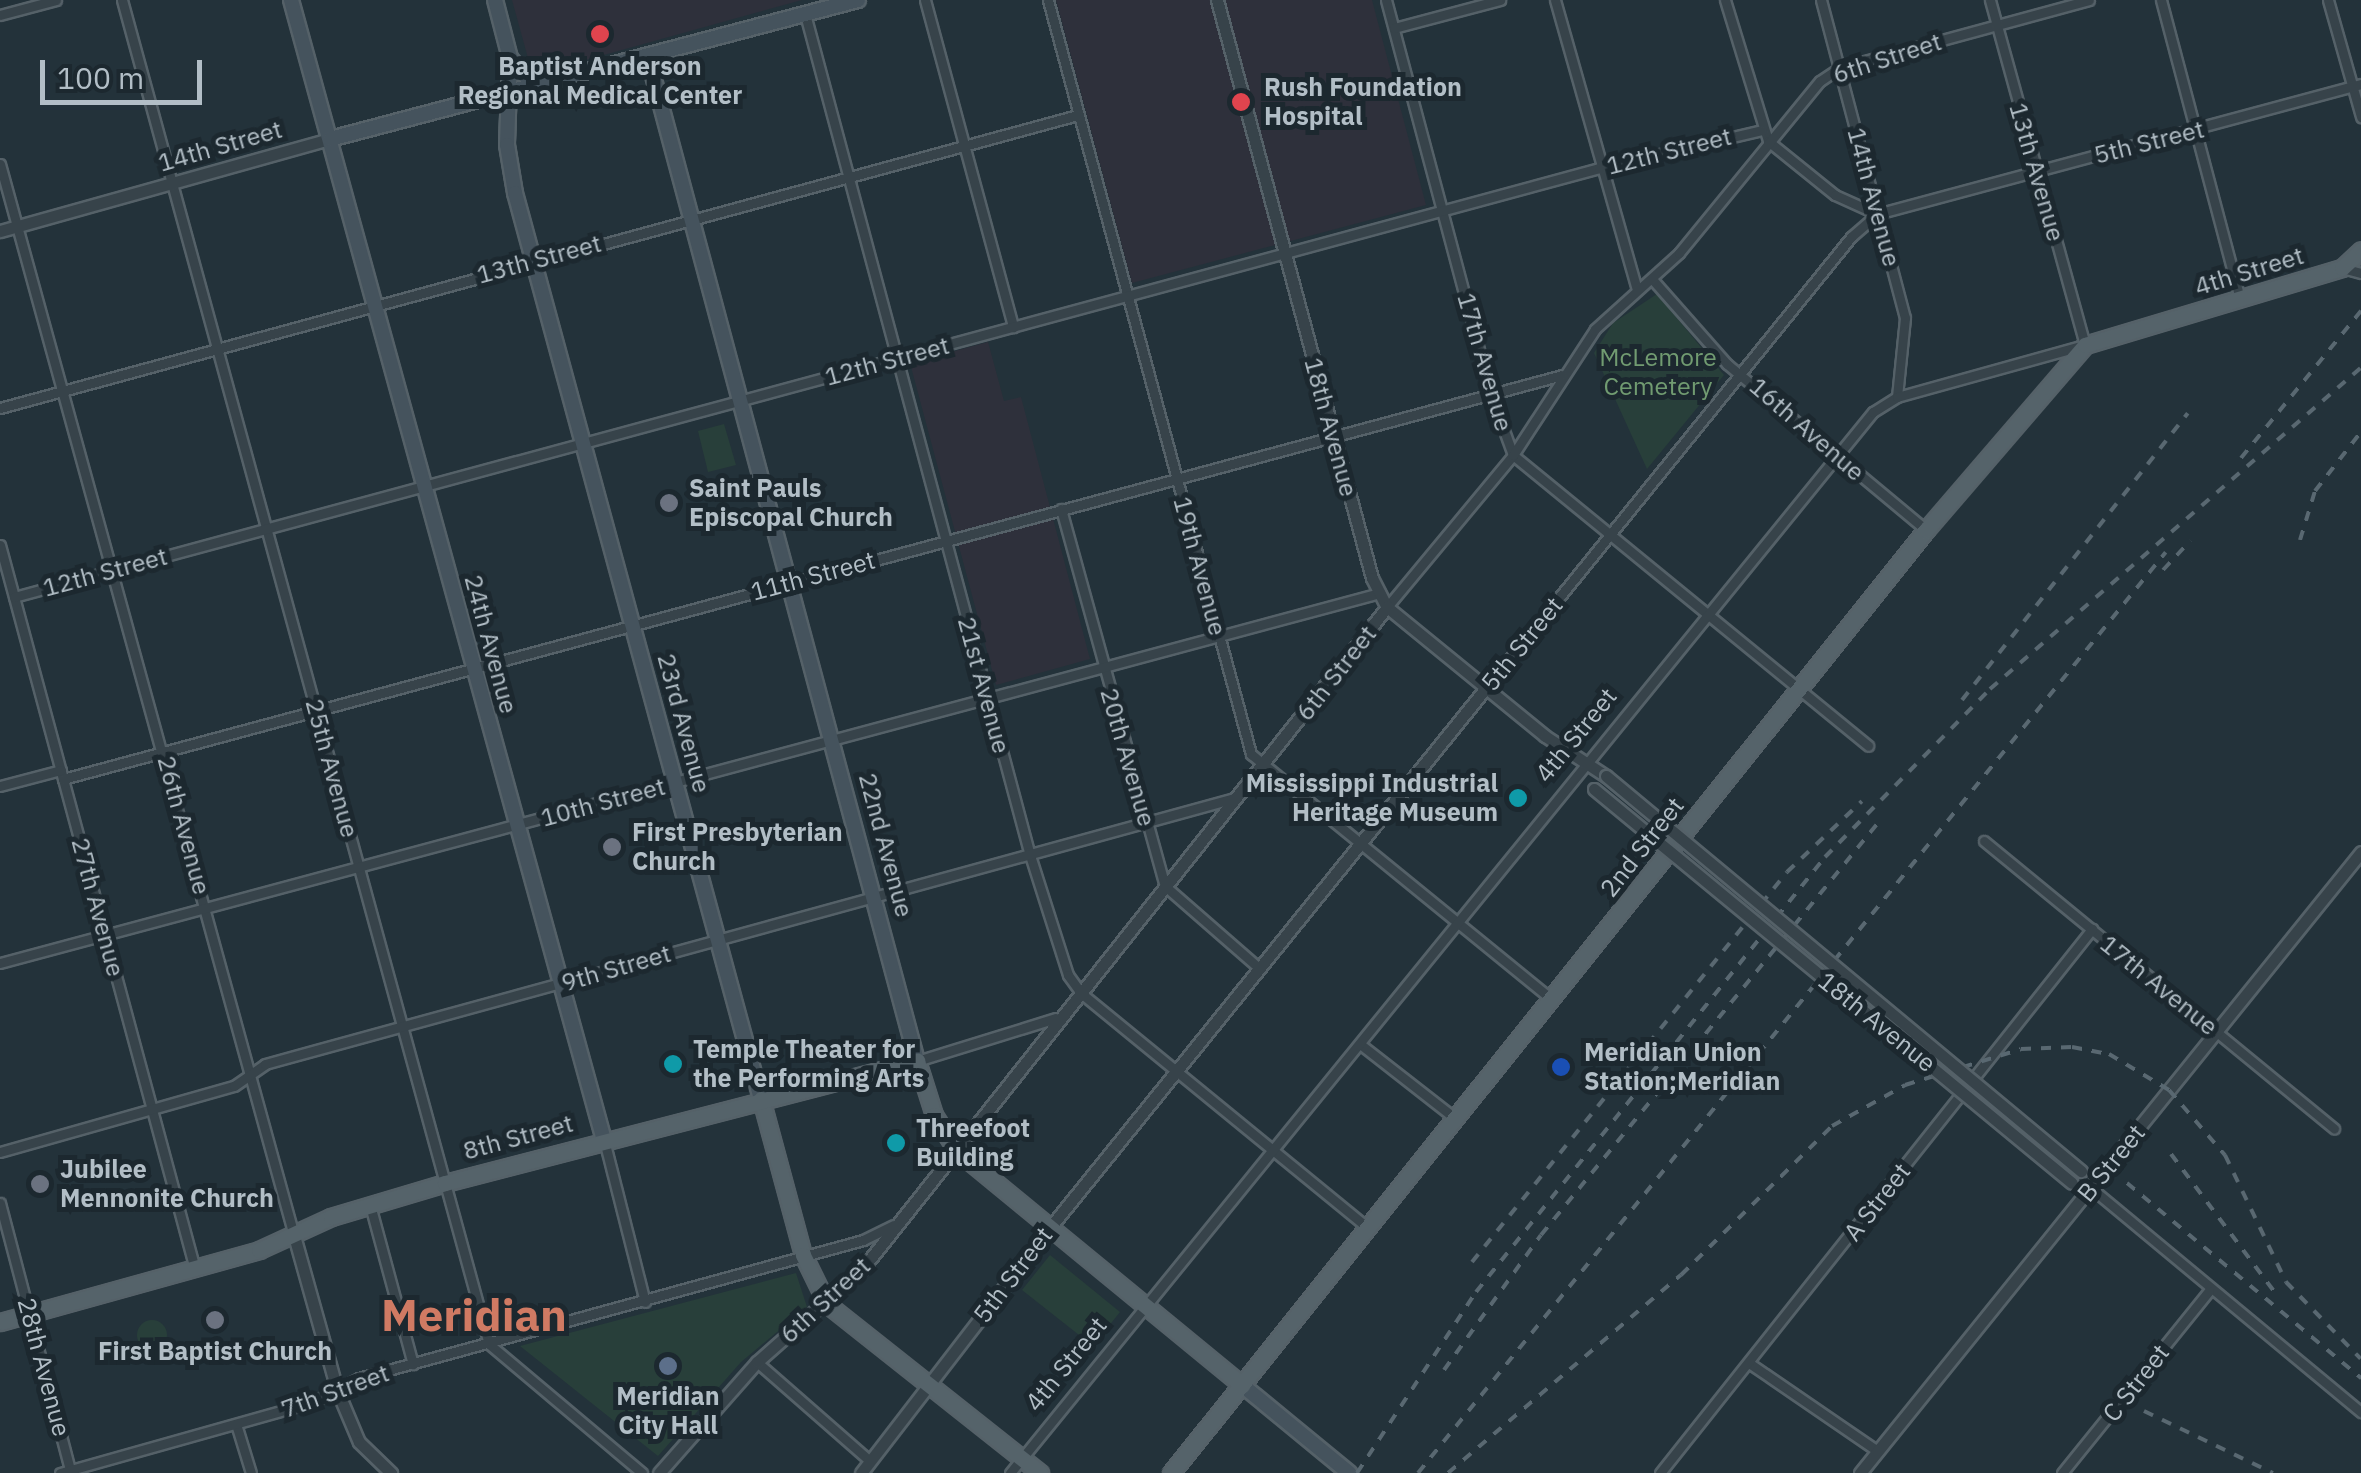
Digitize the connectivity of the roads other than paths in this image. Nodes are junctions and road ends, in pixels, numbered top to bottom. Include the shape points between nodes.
1 (56, 0) edge
2 (122, 0) edge
3 (291, 0) edge
4 (494, 0) edge
5 (858, 0) edge
6 (924, 0) edge
7 (1048, 0) edge
8 (1218, 0) edge
9 (1386, 0) edge
10 (1500, 0) edge
11 (1555, 0) edge
12 (1725, 0) edge
13 (1821, 0) edge
14 (1990, 0) edge
15 (2088, 0) edge
16 (2161, 0) edge
17 (2328, 0) edge
18 (0, 14) edge
19 (805, 14) junction
20 (1996, 24) junction
21 (1394, 28) junction
22 (648, 57) junction
23 (510, 58) junction
24 (1839, 68) junction
25 (2357, 85) edge
26 (535, 87) junction
27 (508, 93) junction
28 (1078, 114) junction
29 (2361, 118) edge
30 (1762, 130) junction
31 (2196, 130) junction
32 (330, 138) junction
33 (1768, 141) junction
34 (964, 146) junction
35 (0, 164) edge
36 (1599, 168) junction
37 (2037, 170) junction
38 (849, 177) junction
39 (174, 183) junction
40 (1444, 212) junction
41 (1877, 214) junction
42 (691, 219) junction
43 (19, 225) junction
44 (0, 231) edge
45 (2361, 250) edge
46 (1285, 255) junction
47 (533, 261) junction
48 (2342, 268) junction
49 (2361, 273) edge
50 (1652, 279) junction
51 (1637, 290) junction
52 (1128, 297) junction
53 (2241, 302) junction
54 (374, 303) junction
55 (1014, 328) junction
56 (2086, 344) junction
57 (217, 347) junction
58 (898, 358) junction
59 (1741, 372) junction
60 (1562, 375) junction
61 (65, 388) junction
62 (1491, 395) junction
63 (1897, 396) junction
64 (740, 401) junction
65 (0, 408) edge
66 (1333, 436) junction
67 (582, 442) junction
68 (1837, 455) junction
69 (1513, 456) junction
70 (1176, 478) junction
71 (424, 484) junction
72 (1061, 509) junction
73 (266, 528) junction
74 (1926, 530) junction
75 (1610, 535) junction
76 (946, 540) junction
77 (0, 545) edge
78 (114, 569) junction
79 (789, 583) junction
80 (5, 584) edge
81 (1380, 593) junction
82 (14, 597) junction
83 (1387, 607) junction
84 (1706, 613) junction
85 (631, 625) junction
86 (1219, 636) junction
87 (1103, 667) junction
88 (475, 668) junction
89 (1486, 689) junction
90 (1798, 689) junction
91 (988, 698) junction
92 (316, 712) junction
93 (831, 740) junction
94 (1868, 746) dead end
95 (164, 751) junction
96 (1263, 766) junction
97 (1584, 766) junction
98 (62, 774) junction
99 (674, 782) junction
100 (0, 786) edge
101 (1238, 797) junction
102 (1145, 821) junction
103 (518, 824) junction
104 (1984, 841) dead end
105 (1358, 844) junction
106 (1029, 852) junction
107 (2361, 852) edge
108 (359, 868) junction
109 (1165, 886) junction
110 (874, 898) junction
111 (206, 908) junction
112 (1456, 922) junction
113 (2092, 930) junction
114 (106, 935) junction
115 (718, 940) junction
116 (0, 963) edge
117 (1258, 967) junction
118 (561, 984) junction
119 (1081, 993) junction
120 (1553, 1001) junction
121 (1056, 1018) junction
122 (402, 1025) junction
123 (2216, 1032) junction
124 (1360, 1044) junction
125 (917, 1060) junction
126 (1176, 1073) junction
127 (251, 1074) junction
128 (761, 1100) junction
129 (152, 1110) junction
130 (1456, 1119) junction
131 (2334, 1128) dead end
132 (604, 1140) junction
133 (956, 1151) junction
134 (0, 1152) edge
135 (1273, 1152) junction
136 (445, 1183) junction
137 (2091, 1188) junction
138 (0, 1203) edge
139 (370, 1205) junction
140 (898, 1223) junction
141 (1367, 1227) junction
142 (1048, 1230) junction
143 (293, 1232) junction
144 (802, 1255) junction
145 (195, 1268) junction
146 (2209, 1291) junction
147 (645, 1302) junction
148 (826, 1304) junction
149 (1144, 1307) junction
150 (30, 1314) junction
151 (0, 1322) edge
152 (489, 1344) junction
153 (757, 1362) junction
154 (1750, 1363) junction
155 (413, 1364) junction
156 (931, 1384) junction
157 (1242, 1385) junction
158 (337, 1390) junction
159 (2361, 1412) edge
160 (236, 1424) junction
161 (1876, 1450) junction
162 (1022, 1458) junction
163 (870, 1461) junction
164 (67, 1472) edge
165 (250, 1473) edge
166 (391, 1473) edge
167 (642, 1473) edge
168 (660, 1473) edge
169 (861, 1473) edge
170 (1010, 1473) edge
171 (1040, 1473) edge
172 (1171, 1473) edge
173 (1349, 1473) edge
174 (1660, 1473) edge
175 (1860, 1473) edge
176 (2062, 1473) edge

1 - 18 street
2 - 39 street, 25th Avenue
3 - 32 main road, 24th Avenue
4 - 23 main road, 23rd Avenue
5 - 19 main road, 14th Street
6 - 34 street
7 - 28 street, 19th Avenue
8 - 46 street, 18th Avenue
9 - 21 street, 17th Avenue
10 - 21 street
11 - 36 street
12 - 30 street
13 - 24 street, 14th Avenue
14 - 20 street, 13th Avenue
15 - 20 street, 6th Street
16 - 31 street
17 - 25 street
19 - 22 main road, 14th Street
19 - 38 street, 21st Avenue
20 - 24 street, 6th Street
20 - 37 street, 13th Avenue
21 - 40 street, 17th Avenue
22 - 26 main road, 14th Street
22 - 42 main road, 22nd Avenue
23 - 26 main road, 23rd Avenue
23 - 27 main road, 23rd Avenue
24 - 33 street, 6th Street
24 - 41 street, 14th Avenue
25 - 29 street
25 - 31 street, 5th Street
26 - 27 main road, 14th Street
27 - 32 main road, 14th Street
27 - 47 main road, 23rd Avenue via 510,164
28 - 34 street, 13th Street
28 - 52 street, 19th Avenue
30 - 33 street
30 - 36 street, 12th Street
31 - 37 street, 5th Street
31 - 53 street
32 - 39 street, 14th Street
32 - 54 main road, 24th Avenue
33 - 41 street via 1835,196
33 - 50 street, 6th Street
34 - 38 street, 13th Street
34 - 55 street
35 - 43 street, 26th Avenue
36 - 40 street, 12th Street
36 - 51 street
37 - 41 street, 5th Street
37 - 56 street, 13th Avenue
38 - 42 street, 13th Street
38 - 58 street, 21st Avenue
39 - 43 street, 14th Street
39 - 57 street, 25th Avenue
40 - 46 street, 12th Street
40 - 62 street, 17th Avenue
41 - 59 street, 5th Street via 1851,236
41 - 63 street, 14th Avenue via 1905,318
42 - 47 street, 13th Street
42 - 64 main road, 22nd Avenue
43 - 44 street, 14th Street
43 - 61 street, 26th Avenue
45 - 48 main road
46 - 52 street, 12th Street
46 - 66 street, 18th Avenue
47 - 54 street, 13th Street
47 - 67 main road, 23rd Avenue
48 - 49 street
48 - 53 main road, 4th Street
50 - 51 street, 6th Street
50 - 59 street, 16th Avenue
51 - 60 street, 6th Street via 1606,315
52 - 55 street, 12th Street
52 - 70 street, 19th Avenue
53 - 56 main road, 4th Street
54 - 57 street, 13th Street
54 - 71 main road, 24th Avenue
55 - 58 street, 12th Street
56 - 63 street, 4th Street
56 - 74 main road, 2nd Street
57 - 61 street, 13th Street
57 - 73 street, 25th Avenue
58 - 64 street, 12th Street
58 - 76 street, 21st Avenue
59 - 68 street, 16th Avenue
59 - 75 street, 5th Street
60 - 62 street, 11th Street
60 - 69 street, 6th Street
61 - 65 street, 13th Street
61 - 78 street, 26th Avenue
62 - 66 street, 11th Street
62 - 69 street, 17th Avenue
63 - 68 street, 4th Street via 1882,403
64 - 67 street, 12th Street
64 - 79 main road, 22nd Avenue
66 - 70 street, 11th Street
66 - 81 street, 18th Avenue
67 - 71 street, 12th Street
67 - 85 main road, 23rd Avenue
68 - 74 street, 16th Avenue
68 - 84 street, 4th Street
69 - 75 street, 17th Avenue
69 - 83 street, 6th Street
70 - 72 street, 11th Street
70 - 86 street, 19th Avenue
71 - 73 street, 12th Street
71 - 88 main road, 24th Avenue
72 - 76 street, 11th Street
72 - 87 street, 20th Avenue
73 - 78 street, 12th Street
73 - 92 street, 25th Avenue
74 - 90 main road, 2nd Street
75 - 84 street, 17th Avenue
75 - 89 street, 5th Street
76 - 79 street, 11th Street
76 - 91 street, 21st Avenue
77 - 80 street, 27th Avenue
78 - 82 street, 12th Street
78 - 95 street, 26th Avenue
79 - 85 street, 11th Street
79 - 93 main road, 22nd Avenue
80 - 82 street, 27th Avenue
81 - 83 street, 18th Avenue
81 - 86 street, 10th Street
82 - 98 street, 27th Avenue
83 - 89 street, 18th Avenue
83 - 96 street, 6th Street
84 - 90 street, 17th Avenue
84 - 97 street, 4th Street
85 - 88 street, 11th Street
85 - 99 main road, 23rd Avenue
86 - 87 street, 10th Street
86 - 96 street, 19th Avenue via 1251,754
87 - 91 street, 10th Street
87 - 102 street, 20th Avenue
88 - 92 street, 11th Street
88 - 103 main road, 24th Avenue
89 - 97 street, 18th Avenue
89 - 105 street, 5th Street
90 - 94 street, 17th Avenue
90 - 120 main road, 2nd Street
91 - 93 street, 10th Street
91 - 106 street, 21st Avenue
92 - 95 street, 11th Street
92 - 108 street, 25th Avenue
93 - 99 street, 10th Street
93 - 110 main road, 22nd Avenue
95 - 98 street, 11th Street
95 - 111 street, 26th Avenue
96 - 101 street, 6th Street
96 - 105 street, 19th Avenue
97 - 112 street, 4th Street
97 - 137 street, 18th Avenue, bridge via 1606,776 2082,1170
97 - 137 street, 18th Avenue, bridge via 1594,789 2072,1183
98 - 100 street, 11th Street
98 - 114 street, 27th Avenue
99 - 103 street, 10th Street
99 - 115 main road, 23rd Avenue
101 - 102 street, 9th Street
101 - 109 street, 6th Street
102 - 106 street, 9th Street
102 - 109 street, 20th Avenue
103 - 108 street, 10th Street
103 - 118 main road, 24th Avenue
104 - 113 street, 17th Avenue
105 - 112 street, 19th Avenue
105 - 117 street, 5th Street
106 - 110 street, 9th Street
106 - 119 street, 21st Avenue via 1068,976
107 - 123 street, B Street
108 - 111 street, 10th Street
108 - 122 street, 25th Avenue
109 - 117 street
109 - 119 street, 6th Street
110 - 115 street, 9th Street
110 - 125 main road, 22nd Avenue
111 - 114 street, 10th Street
111 - 127 street, 26th Avenue
112 - 120 street, 19th Avenue
112 - 124 street, 4th Street
113 - 123 street, 17th Avenue
113 - 154 street, A Street
114 - 116 street, 10th Street
114 - 129 street, 27th Avenue
115 - 118 street, 9th Street
115 - 128 main road, 23rd Avenue
117 - 126 street, 5th Street
118 - 122 street, 9th Street
118 - 132 main road, 24th Avenue
119 - 121 street, 6th Street
119 - 126 street, 21st Avenue
120 - 130 main road, 2nd Street
121 - 125 street, 8th Street
121 - 133 street, 6th Street
122 - 127 street, 9th Street via 264,1064
122 - 136 street, 25th Avenue
123 - 131 street, 17th Avenue
123 - 137 street, B Street
124 - 130 street
124 - 135 street, 4th Street
125 - 128 main road, 8th Street
125 - 133 main road, 22nd Avenue via 934,1115
126 - 135 street, 21st Avenue
126 - 142 street, 5th Street
127 - 129 street, 9th Street via 234,1086
127 - 143 street, 26th Avenue
128 - 132 main road, 8th Street
128 - 144 main road, 23rd Avenue
129 - 134 street, 9th Street
129 - 145 street, 27th Avenue
130 - 141 main road, 2nd Street
132 - 136 main road, 8th Street
132 - 147 street, 24th Avenue
133 - 140 street, 6th Street
133 - 142 main road, 22nd Avenue
135 - 141 street, 21st Avenue
135 - 149 street, 4th Street
136 - 139 main road, 8th Street
136 - 152 street, 25th Avenue
137 - 146 street, 18th Avenue
137 - 161 street, B Street
138 - 150 street, 28th Avenue
139 - 143 main road, 8th Street
139 - 155 street
140 - 144 street, 7th Street
140 - 148 street, 6th Street
141 - 157 main road, 2nd Street
142 - 149 main road, 22nd Avenue
142 - 156 street, 5th Street
143 - 145 main road, 8th Street
143 - 158 street, 26th Avenue
144 - 147 street, 7th Street
144 - 148 main road, 23rd Avenue
145 - 150 main road, 8th Street
146 - 159 street, 18th Avenue
146 - 176 street, C Street
147 - 152 street, 7th Street
148 - 153 street, 6th Street
148 - 156 main road, 23rd Avenue
149 - 157 main road, 22nd Avenue
149 - 162 street, 4th Street
150 - 151 main road, 8th Street
150 - 164 street, 28th Avenue
152 - 155 street, 7th Street
152 - 167 street
153 - 163 street
153 - 168 street, 6th Street
154 - 161 street
154 - 174 street, A Street
155 - 158 street, 7th Street
156 - 162 main road, 23rd Avenue
156 - 163 street, 5th Street
157 - 172 main road, 2nd Street
157 - 173 main road, 22nd Avenue
158 - 160 street, 7th Street
158 - 166 street, 26th Avenue via 359,1442
160 - 164 street, 7th Street
160 - 165 street
161 - 175 street, B Street
162 - 170 street, 4th Street
162 - 171 main road, 23rd Avenue
163 - 169 street, 5th Street

